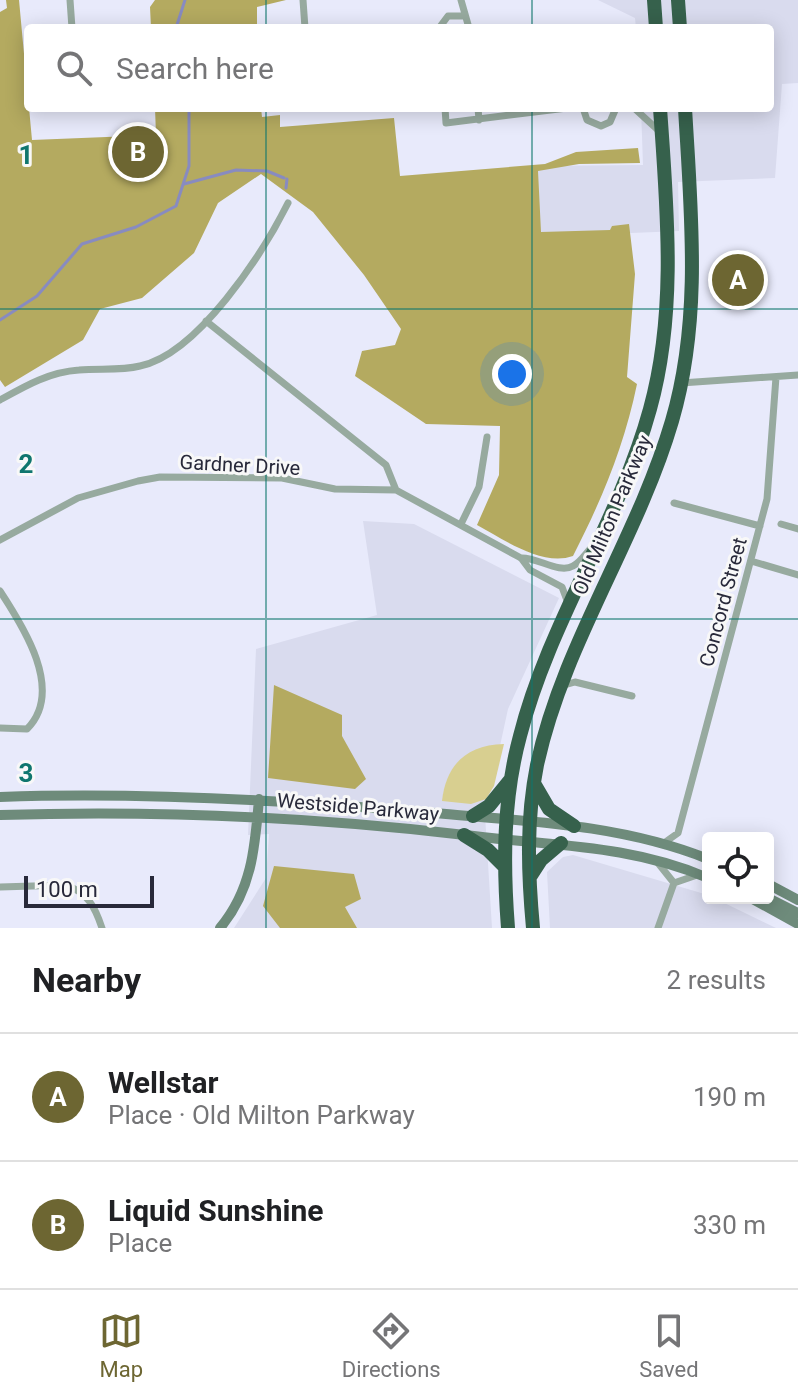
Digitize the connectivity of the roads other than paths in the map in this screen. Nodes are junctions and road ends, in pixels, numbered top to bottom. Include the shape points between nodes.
1 (70, 0) edge
2 (303, 0) edge
3 (461, 0) edge
4 (654, 0) edge
5 (678, 0) edge
6 (463, 16) junction
7 (72, 24) edge
8 (305, 24) edge
9 (441, 24) edge
10 (467, 24) edge
11 (656, 24) edge
12 (680, 24) edge
13 (445, 112) edge
14 (478, 112) edge
15 (545, 112) edge
16 (583, 112) edge
17 (615, 112) edge
18 (642, 112) edge
19 (660, 112) edge
20 (685, 112) edge
21 (479, 120) junction
22 (662, 135) junction
23 (288, 203) dead end
24 (206, 321) junction
25 (798, 375) edge
26 (776, 377) junction
27 (681, 383) junction
28 (0, 400) edge
29 (487, 437) dead end
30 (396, 490) junction
31 (674, 503) dead end
32 (461, 524) junction
33 (781, 524) dead end
34 (760, 526) junction
35 (798, 529) edge
36 (0, 540) edge
37 (599, 541) junction
38 (521, 558) junction
39 (751, 561) junction
40 (798, 575) edge
41 (0, 591) edge
42 (570, 608) junction
43 (568, 684) junction
44 (632, 696) dead end
45 (0, 728) edge
46 (511, 779) junction
47 (534, 783) junction
48 (0, 797) edge
49 (259, 799) junction
50 (0, 815) edge
51 (473, 816) junction
52 (257, 818) junction
53 (506, 819) junction
54 (529, 822) junction
55 (574, 826) junction
56 (678, 833) junction
57 (464, 835) junction
58 (505, 838) junction
59 (528, 840) junction
60 (561, 843) junction
61 (664, 843) junction
62 (685, 850) junction
63 (702, 857) edge
64 (654, 858) junction
65 (505, 867) junction
66 (702, 875) edge
67 (702, 876) edge
68 (529, 881) junction
69 (674, 883) junction
70 (0, 887) edge
71 (774, 887) edge
72 (798, 900) edge
73 (774, 901) edge
74 (762, 904) edge
75 (798, 913) edge
76 (798, 924) edge
77 (102, 928) edge
78 (220, 928) edge
79 (508, 928) edge
80 (533, 928) edge
81 (658, 928) edge

1 - 7 street
2 - 8 street
3 - 6 street
4 - 11 highway
5 - 12 highway
6 - 9 street via 451,15
6 - 10 street
13 - 21 street via 446,123
14 - 21 street
15 - 21 street
16 - 17 street via 591,124 601,126
18 - 22 street
19 - 22 highway, Old Milton Parkway
20 - 27 highway, Old Milton Parkway via 692,289
22 - 37 highway, Old Milton Parkway via 668,267 664,330 644,430
23 - 24 street via 261,253
24 - 28 street via 167,355 142,366 56,374
24 - 30 street via 386,465
25 - 26 street
26 - 27 street
26 - 34 street, Concord Street via 771,474
27 - 43 highway, Old Milton Parkway via 659,460 570,666
29 - 32 street via 479,487
30 - 32 street, Gardner Drive
30 - 36 street, Gardner Drive via 335,489 282,478 160,477 78,498
31 - 34 street
32 - 38 street, Gardner Drive
33 - 35 street
34 - 39 street, Concord Street
37 - 38 street, Gardner Drive via 574,566 563,569 534,557
37 - 42 highway, Old Milton Parkway
38 - 42 street, Gardner Drive via 530,570 562,587
39 - 40 street
39 - 56 street, Concord Street
41 - 45 street via 30,641 41,684 35,721 27,729
42 - 46 highway, Old Milton Parkway via 531,699
43 - 44 street
43 - 47 highway, Old Milton Parkway
46 - 51 highway
46 - 53 highway, Old Milton Parkway
47 - 54 highway, Old Milton Parkway
47 - 55 highway via 549,809
48 - 49 main road, Westside Parkway via 163,794
49 - 51 main road, Westside Parkway
49 - 52 main road
50 - 52 main road, Westside Parkway
51 - 53 main road, Westside Parkway
52 - 57 main road, Westside Parkway
52 - 78 main road via 249,876
53 - 54 main road, Westside Parkway
53 - 58 highway, Old Milton Parkway
54 - 55 main road, Westside Parkway
54 - 59 highway, Old Milton Parkway
55 - 61 main road, Westside Parkway
56 - 61 street
56 - 62 street
57 - 58 main road, Westside Parkway
57 - 65 highway
58 - 59 main road, Westside Parkway
58 - 65 highway, Old Milton Parkway
59 - 60 main road, Westside Parkway
59 - 68 highway, Old Milton Parkway
60 - 64 main road, Westside Parkway
60 - 68 highway via 541,860
61 - 62 main road, Westside Parkway
62 - 63 main road, Westside Parkway
64 - 66 main road, Westside Parkway
64 - 69 street
65 - 79 highway, Old Milton Parkway
67 - 69 street
68 - 80 highway, Old Milton Parkway
69 - 81 street
70 - 77 street via 75,888 88,897
71 - 72 main road
73 - 75 main road
74 - 76 main road

